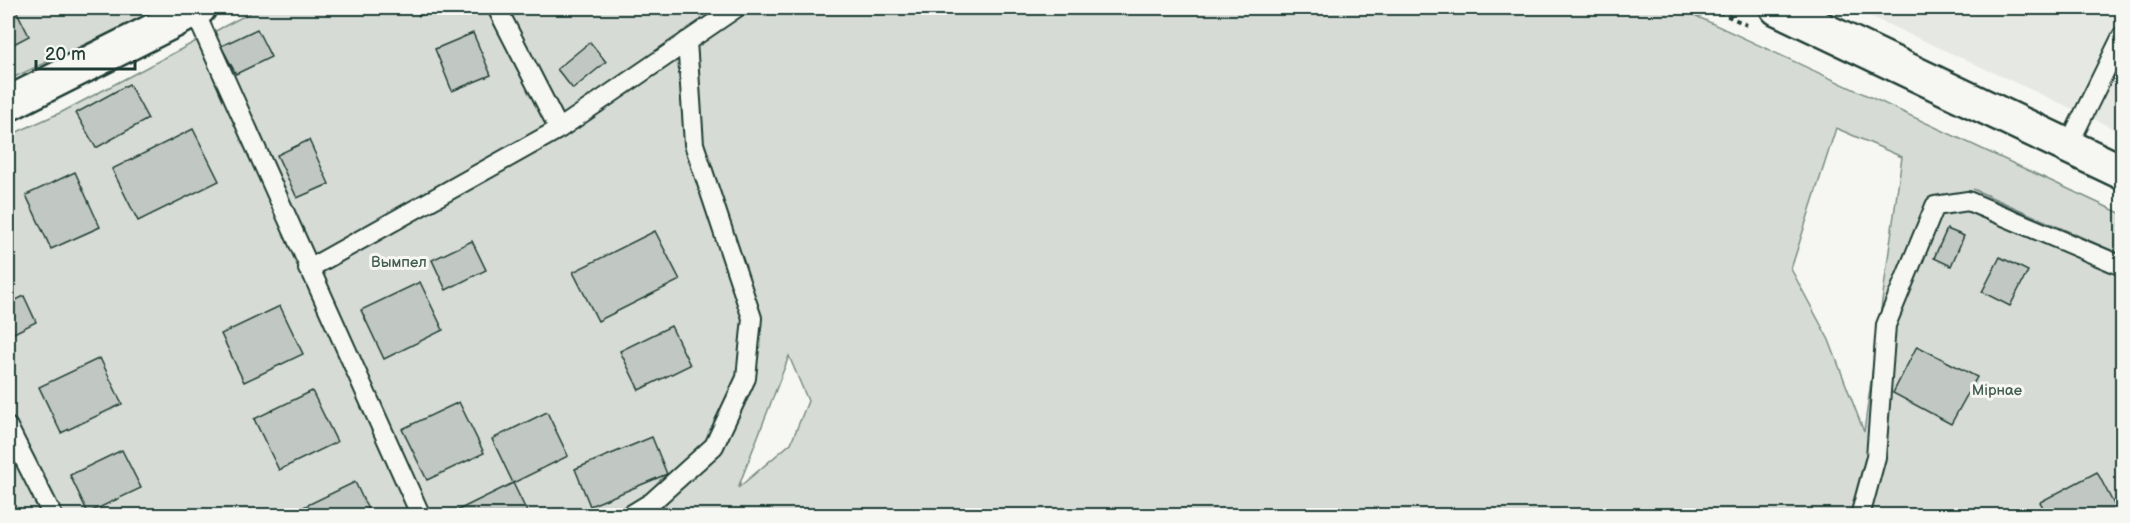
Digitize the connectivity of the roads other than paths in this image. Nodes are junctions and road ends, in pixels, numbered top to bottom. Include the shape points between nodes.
1 (497, 8) edge
2 (736, 8) edge
3 (1777, 8) edge
4 (196, 9) edge
5 (2122, 36) edge
6 (687, 41) junction
7 (8, 104) edge
8 (559, 129) junction
9 (2068, 146) junction
10 (2122, 172) edge
11 (2122, 266) edge
12 (308, 269) junction
13 (8, 427) edge
14 (53, 516) edge
15 (422, 516) edge
16 (629, 516) edge
17 (1860, 516) edge

1 - 8 lane
2 - 6 lane
3 - 9 street
4 - 7 street
4 - 12 lane
5 - 9 lane
6 - 8 lane
6 - 16 lane via 694,144 753,318 746,378 714,447 652,502
8 - 12 lane
9 - 10 street
11 - 17 lane via 1968,201 1935,206 1886,325 1876,458
12 - 15 lane
13 - 14 lane

